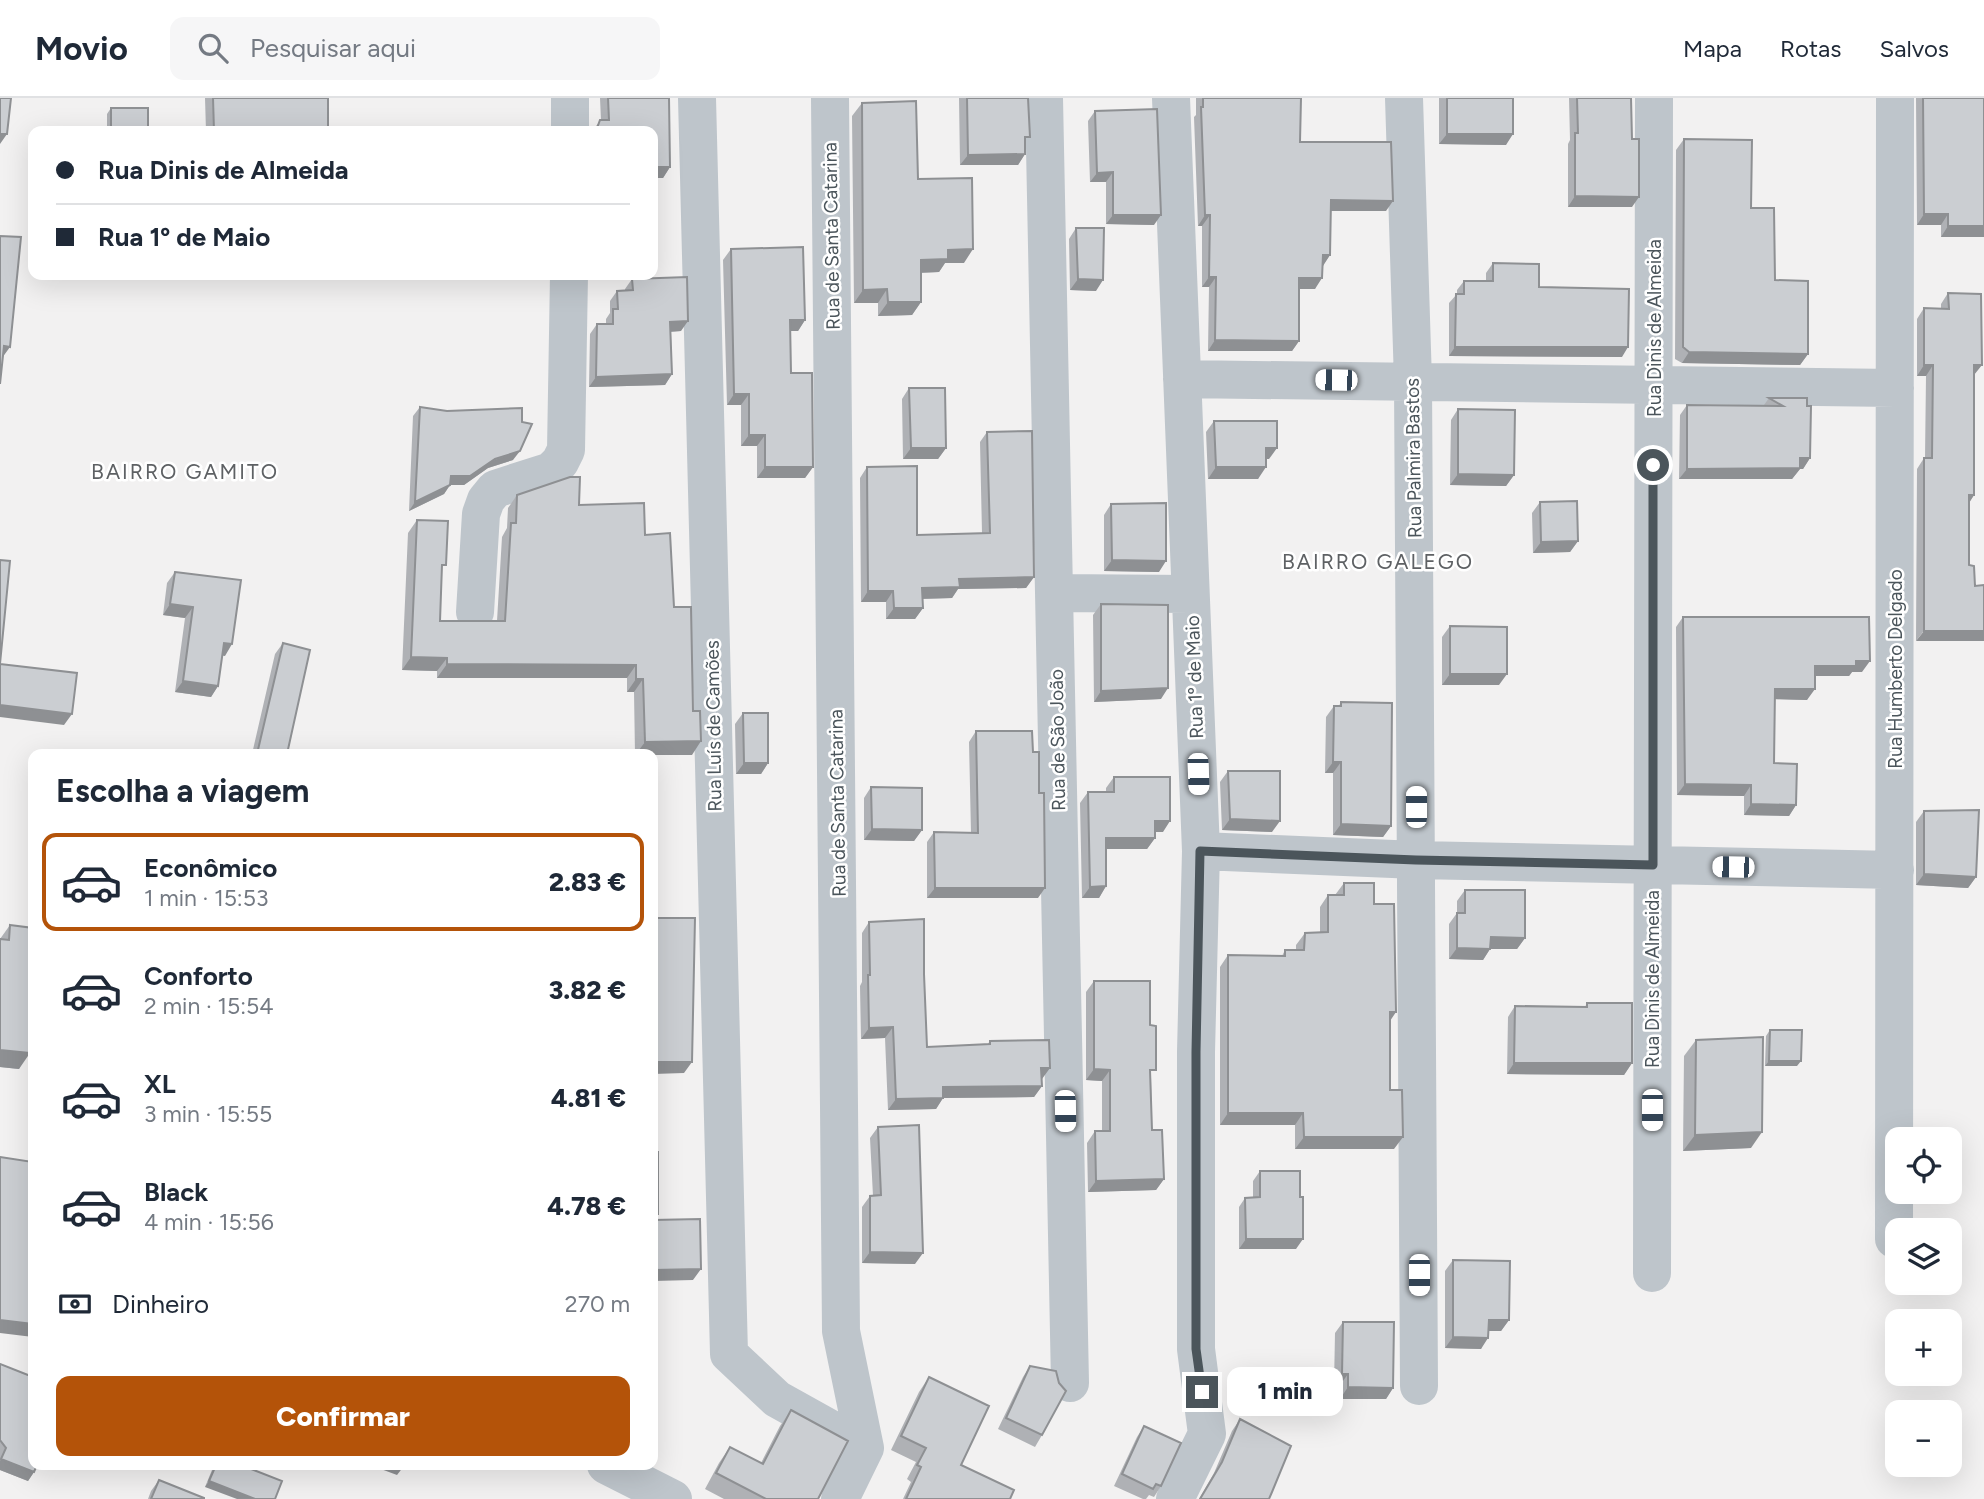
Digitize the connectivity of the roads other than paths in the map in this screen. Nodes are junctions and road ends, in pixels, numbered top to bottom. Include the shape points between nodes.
1 (570, 98) edge
2 (697, 98) edge
3 (830, 98) edge
4 (1044, 98) edge
5 (1171, 98) edge
6 (1404, 98) edge
7 (1654, 98) edge
8 (1895, 98) edge
9 (570, 126) edge
10 (569, 280) edge
11 (1182, 379) junction
12 (1413, 381) junction
13 (1654, 385) junction
14 (1895, 388) junction
15 (1054, 593) junction
16 (1190, 594) junction
17 (475, 612) dead end
18 (1200, 851) junction
19 (1416, 860) junction
20 (1653, 865) junction
21 (1895, 870) junction
22 (1894, 1218) edge
23 (1652, 1273) dead end
24 (1070, 1383) dead end
25 (1419, 1386) dead end
26 (865, 1448) junction
27 (616, 1470) edge
28 (673, 1499) edge
29 (840, 1499) edge
30 (1175, 1499) edge

1 - 9 street
2 - 26 street, Rua Luís de Camões via 729,1354 777,1399
3 - 26 street, Rua de Santa Catarina via 841,1331
4 - 15 street, Rua de São João
5 - 11 street, Rua 1º de Maio
6 - 12 street, Rua Palmira Bastos
7 - 13 street, Rua Dinis de Almeida
8 - 14 street, Rua Humberto Delgado
10 - 17 street via 566,450 551,471 495,489 486,500 481,514
11 - 12 street
11 - 16 street, Rua 1º de Maio
12 - 13 street
12 - 19 street, Rua Palmira Bastos
13 - 14 street
13 - 20 street, Rua Dinis de Almeida
14 - 21 street, Rua Humberto Delgado
15 - 16 street
15 - 24 street, Rua de São João
16 - 18 street, Rua 1º de Maio
18 - 19 street
18 - 30 street, Rua 1º de Maio via 1196,1349 1208,1434
19 - 20 street
19 - 25 street, Rua Palmira Bastos
20 - 21 street
20 - 23 street, Rua Dinis de Almeida
21 - 22 street, Rua Humberto Delgado
26 - 29 street
27 - 28 street

